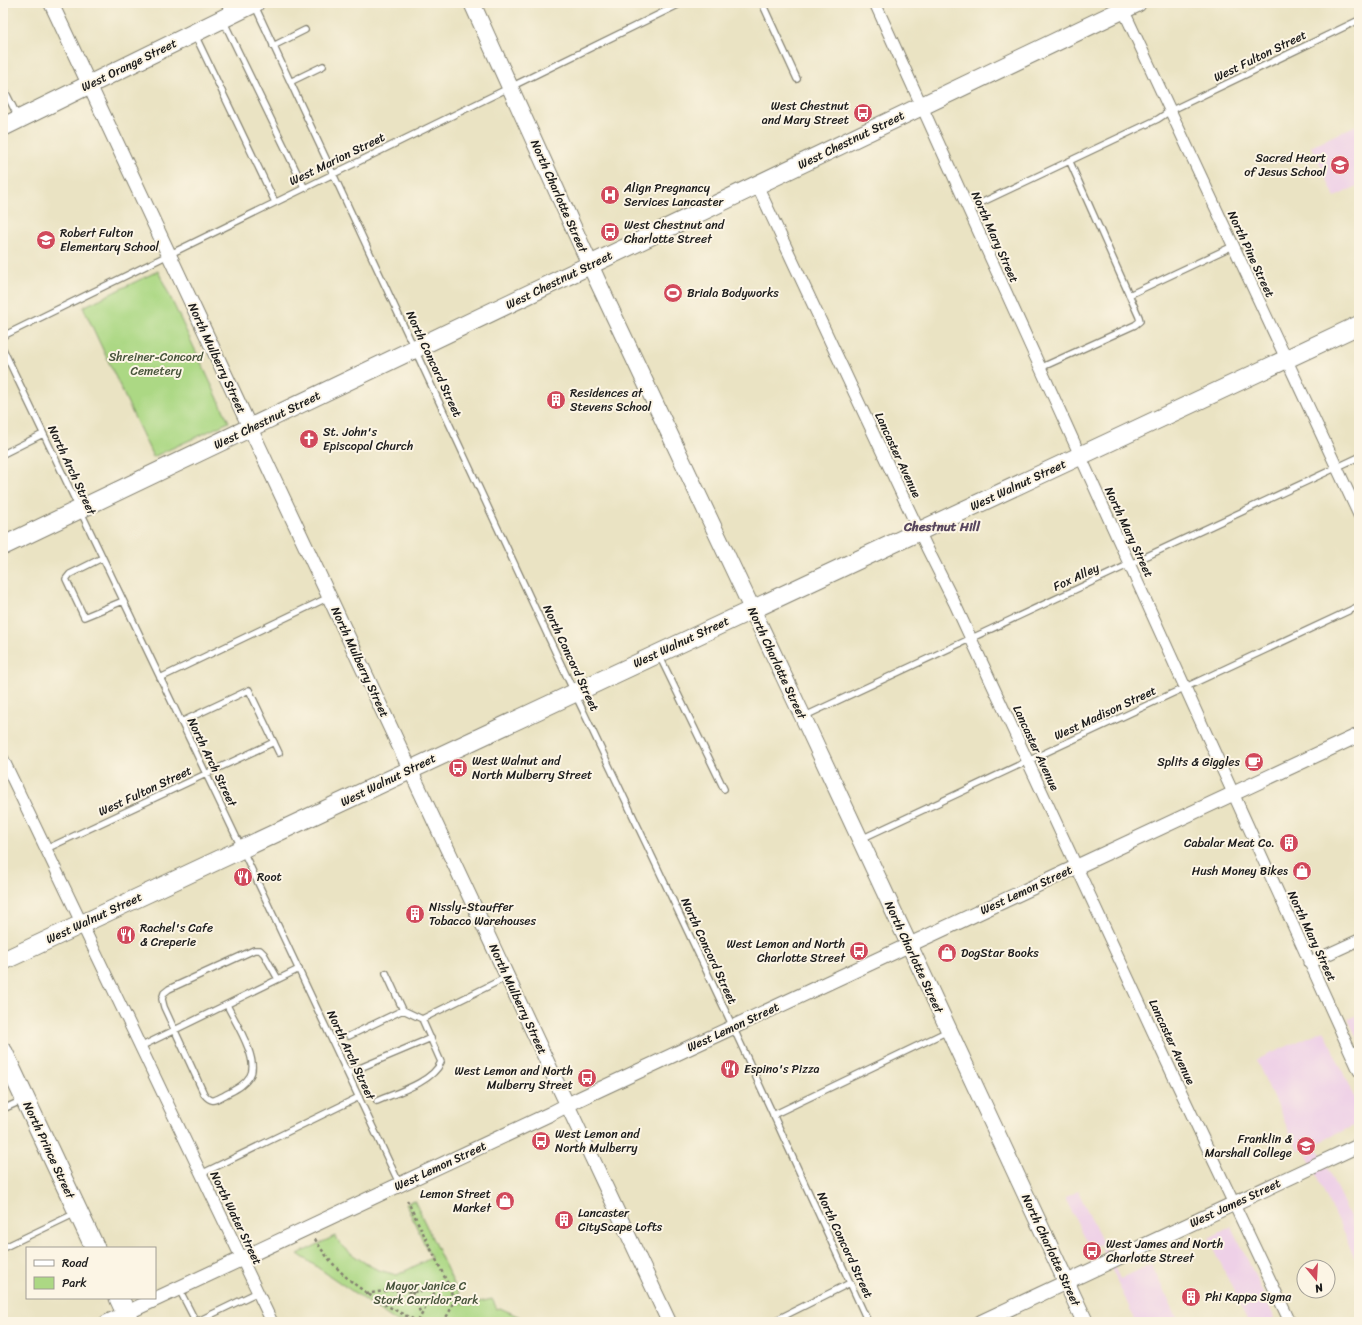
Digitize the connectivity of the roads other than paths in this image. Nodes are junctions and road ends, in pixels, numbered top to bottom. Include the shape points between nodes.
1 (51, 3) edge
2 (254, 3) edge
3 (472, 3) edge
4 (682, 3) edge
5 (762, 3) edge
6 (875, 3) edge
7 (1127, 5) edge
8 (226, 12) edge
9 (1359, 20) edge
10 (306, 30) dead end
11 (194, 33) junction
12 (273, 46) junction
13 (323, 66) dead end
14 (797, 79) dead end
15 (290, 82) junction
16 (89, 85) junction
17 (3, 86) edge
18 (510, 86) junction
19 (922, 106) junction
20 (1170, 111) junction
21 (19, 119) junction
22 (3, 127) edge
23 (1070, 162) junction
24 (333, 173) junction
25 (757, 185) junction
26 (304, 187) junction
27 (275, 202) junction
28 (968, 209) junction
29 (1233, 246) junction
30 (168, 254) junction
31 (590, 265) junction
32 (1130, 295) junction
33 (1359, 325) edge
34 (3, 336) edge
35 (3, 349) edge
36 (415, 349) junction
37 (1285, 359) junction
38 (1040, 368) junction
39 (250, 428) junction
40 (43, 434) junction
41 (3, 454) edge
42 (1080, 456) junction
43 (1359, 458) edge
44 (1338, 467) junction
45 (79, 510) junction
46 (1359, 515) edge
47 (919, 531) junction
48 (3, 546) edge
49 (102, 558) junction
50 (1130, 564) junction
51 (329, 597) junction
52 (123, 601) junction
53 (1359, 606) edge
54 (752, 609) junction
55 (971, 638) junction
56 (658, 653) junction
57 (160, 678) junction
58 (1184, 688) junction
59 (574, 692) junction
60 (803, 717) junction
61 (181, 722) junction
62 (1359, 735) edge
63 (274, 742) junction
64 (279, 753) dead end
65 (3, 759) edge
66 (1027, 761) junction
67 (410, 770) junction
68 (206, 774) junction
69 (724, 789) dead end
70 (1232, 794) junction
71 (859, 840) junction
72 (46, 849) junction
73 (242, 849) junction
74 (1076, 866) junction
75 (82, 924) junction
76 (1359, 940) edge
77 (908, 945) junction
78 (3, 961) edge
79 (1309, 963) junction
80 (299, 969) junction
81 (386, 973) dead end
82 (508, 977) junction
83 (278, 980) junction
84 (227, 1005) junction
85 (403, 1010) junction
86 (422, 1019) junction
87 (733, 1027) junction
88 (174, 1030) junction
89 (948, 1031) junction
90 (349, 1036) dead end
91 (431, 1038) junction
92 (140, 1047) junction
93 (1355, 1050) edge
94 (3, 1052) edge
95 (1359, 1071) edge
96 (348, 1073) junction
97 (359, 1097) junction
98 (25, 1099) junction
99 (377, 1101) dead end
100 (568, 1105) junction
101 (3, 1110) edge
102 (773, 1115) junction
103 (1359, 1145) edge
104 (201, 1174) junction
105 (400, 1185) junction
106 (1234, 1204) junction
107 (78, 1212) junction
108 (95, 1247) edge
109 (3, 1248) edge
110 (242, 1259) junction
111 (1067, 1282) junction
112 (850, 1283) junction
113 (179, 1289) junction
114 (258, 1292) junction
115 (156, 1298) edge
116 (154, 1299) edge
117 (125, 1311) edge
118 (107, 1322) edge
119 (272, 1322) edge
120 (669, 1322) edge
121 (772, 1322) edge
122 (868, 1322) edge
123 (981, 1322) edge
124 (1085, 1322) edge
125 (1290, 1322) edge

1 - 16 street, North Mulberry Street
2 - 8 main road, West Orange Street
2 - 12 lane, North Concord Street
3 - 18 main road, North Charlotte Street
4 - 18 lane, West Marion Street
5 - 14 lane
6 - 19 street, North Mary Street
7 - 19 main road, West Chestnut Street
7 - 20 street, North Pine Street
8 - 11 main road, West Orange Street
8 - 26 lane
9 - 20 lane, West Fulton Street
10 - 12 lane
11 - 16 main road, West Orange Street
11 - 27 lane
12 - 15 lane, North Concord Street
13 - 15 lane
15 - 24 lane, North Concord Street
16 - 21 main road, West Orange Street
16 - 30 street, North Mulberry Street
17 - 21 lane
18 - 24 lane, West Marion Street
18 - 31 main road, North Charlotte Street
19 - 25 main road, West Chestnut Street
19 - 28 street, North Mary Street
20 - 23 lane, West Fulton Street
20 - 29 street, North Pine Street
21 - 22 main road, West Orange Street
23 - 28 lane, West Fulton Street
23 - 32 lane
24 - 26 lane, West Marion Street
24 - 36 lane, North Concord Street
25 - 31 main road, West Chestnut Street
25 - 47 street, Lancaster Avenue
26 - 27 lane, West Marion Street
27 - 30 lane, West Marion Street
28 - 38 street, North Mary Street
29 - 32 lane
29 - 37 street, North Pine Street
30 - 34 lane, West Marion Street
30 - 39 street, North Mulberry Street
31 - 36 main road, West Chestnut Street
31 - 54 main road, North Charlotte Street
32 - 38 lane via 1140,321
33 - 37 main road, West Walnut Street
35 - 40 lane, North Arch Street
36 - 39 main road, West Chestnut Street
36 - 59 lane, North Concord Street
37 - 42 main road, West Walnut Street
37 - 44 street, North Pine Street
38 - 42 street, North Mary Street
39 - 45 main road, West Chestnut Street
39 - 51 street, North Mulberry Street
40 - 41 lane
40 - 45 lane, North Arch Street
42 - 47 main road, West Walnut Street
42 - 50 street, North Mary Street
43 - 44 lane, Fox Alley
44 - 46 street, North Pine Street
44 - 50 lane, Fox Alley
45 - 48 main road, West Chestnut Street
45 - 49 lane, North Arch Street
47 - 54 main road, West Walnut Street
47 - 55 street, Lancaster Avenue
49 - 52 lane, North Arch Street
49 - 52 lane via 70,574 66,579 84,617
50 - 55 lane, Fox Alley
50 - 58 street, North Mary Street
51 - 57 lane
51 - 67 street, North Mulberry Street
52 - 57 lane, North Arch Street
53 - 58 lane, West Madison Street
54 - 56 main road, West Walnut Street
54 - 60 main road, North Charlotte Street
55 - 60 lane, Fox Alley
55 - 66 street, Lancaster Avenue
56 - 59 main road, West Walnut Street
56 - 69 lane
57 - 61 lane, North Arch Street
58 - 66 lane, West Madison Street
58 - 70 street, North Mary Street
59 - 67 main road, West Walnut Street
59 - 87 lane, North Concord Street
60 - 71 main road, North Charlotte Street
61 - 63 lane via 249,690
61 - 68 lane, North Arch Street
62 - 70 street, West Lemon Street
63 - 64 lane
63 - 68 lane, West Fulton Street
65 - 72 street, North Water Street
66 - 71 lane, West Madison Street
66 - 74 street, Lancaster Avenue
67 - 73 main road, West Walnut Street
67 - 82 street, North Mulberry Street
68 - 72 lane, West Fulton Street
68 - 73 lane, North Arch Street
70 - 74 street, West Lemon Street
70 - 79 street, North Mary Street
71 - 77 main road, North Charlotte Street
72 - 75 street, North Water Street
73 - 75 main road, West Walnut Street
73 - 80 lane, North Arch Street
74 - 77 street, West Lemon Street
74 - 106 street, Lancaster Avenue
75 - 78 main road, West Walnut Street
75 - 92 street, North Water Street
76 - 79 street
77 - 87 street, West Lemon Street
77 - 89 main road, North Charlotte Street
79 - 93 street, North Mary Street
80 - 83 lane
80 - 96 lane, North Arch Street
81 - 85 lane
82 - 86 lane
82 - 100 street, North Mulberry Street
83 - 84 lane
83 - 88 lane via 264,954 260,950 254,950 169,989 162,999
84 - 88 lane
84 - 88 lane via 249,1050 251,1075 241,1086 214,1100 209,1100 204,1094
85 - 86 lane
85 - 90 lane
86 - 91 lane
87 - 100 street, West Lemon Street
87 - 102 lane, North Concord Street
88 - 92 lane
89 - 102 lane
89 - 111 main road, North Charlotte Street
91 - 96 lane
91 - 99 lane via 441,1062 438,1068 424,1081
92 - 104 street, North Water Street
93 - 95 street, North Mary Street
94 - 98 highway, North Prince Street
96 - 97 lane, North Arch Street
97 - 104 lane
97 - 105 lane, North Arch Street
98 - 101 lane
98 - 107 highway, North Prince Street
100 - 105 street, West Lemon Street
100 - 120 street, North Mulberry Street
102 - 112 lane, North Concord Street
103 - 106 street, West James Street
104 - 110 street, North Water Street
105 - 110 street, West Lemon Street
106 - 111 street, West James Street
106 - 125 street, Lancaster Avenue
107 - 108 highway, North Prince Street
107 - 109 lane
110 - 113 street, West Lemon Street
110 - 114 street, North Water Street
111 - 123 street, West James Street
111 - 124 main road, North Charlotte Street
112 - 121 lane
112 - 122 lane, North Concord Street
113 - 114 lane via 196,1322
113 - 115 street, West Lemon Street
114 - 119 street, North Water Street
116 - 117 street, West Lemon Street
117 - 118 street, West Lemon Street

